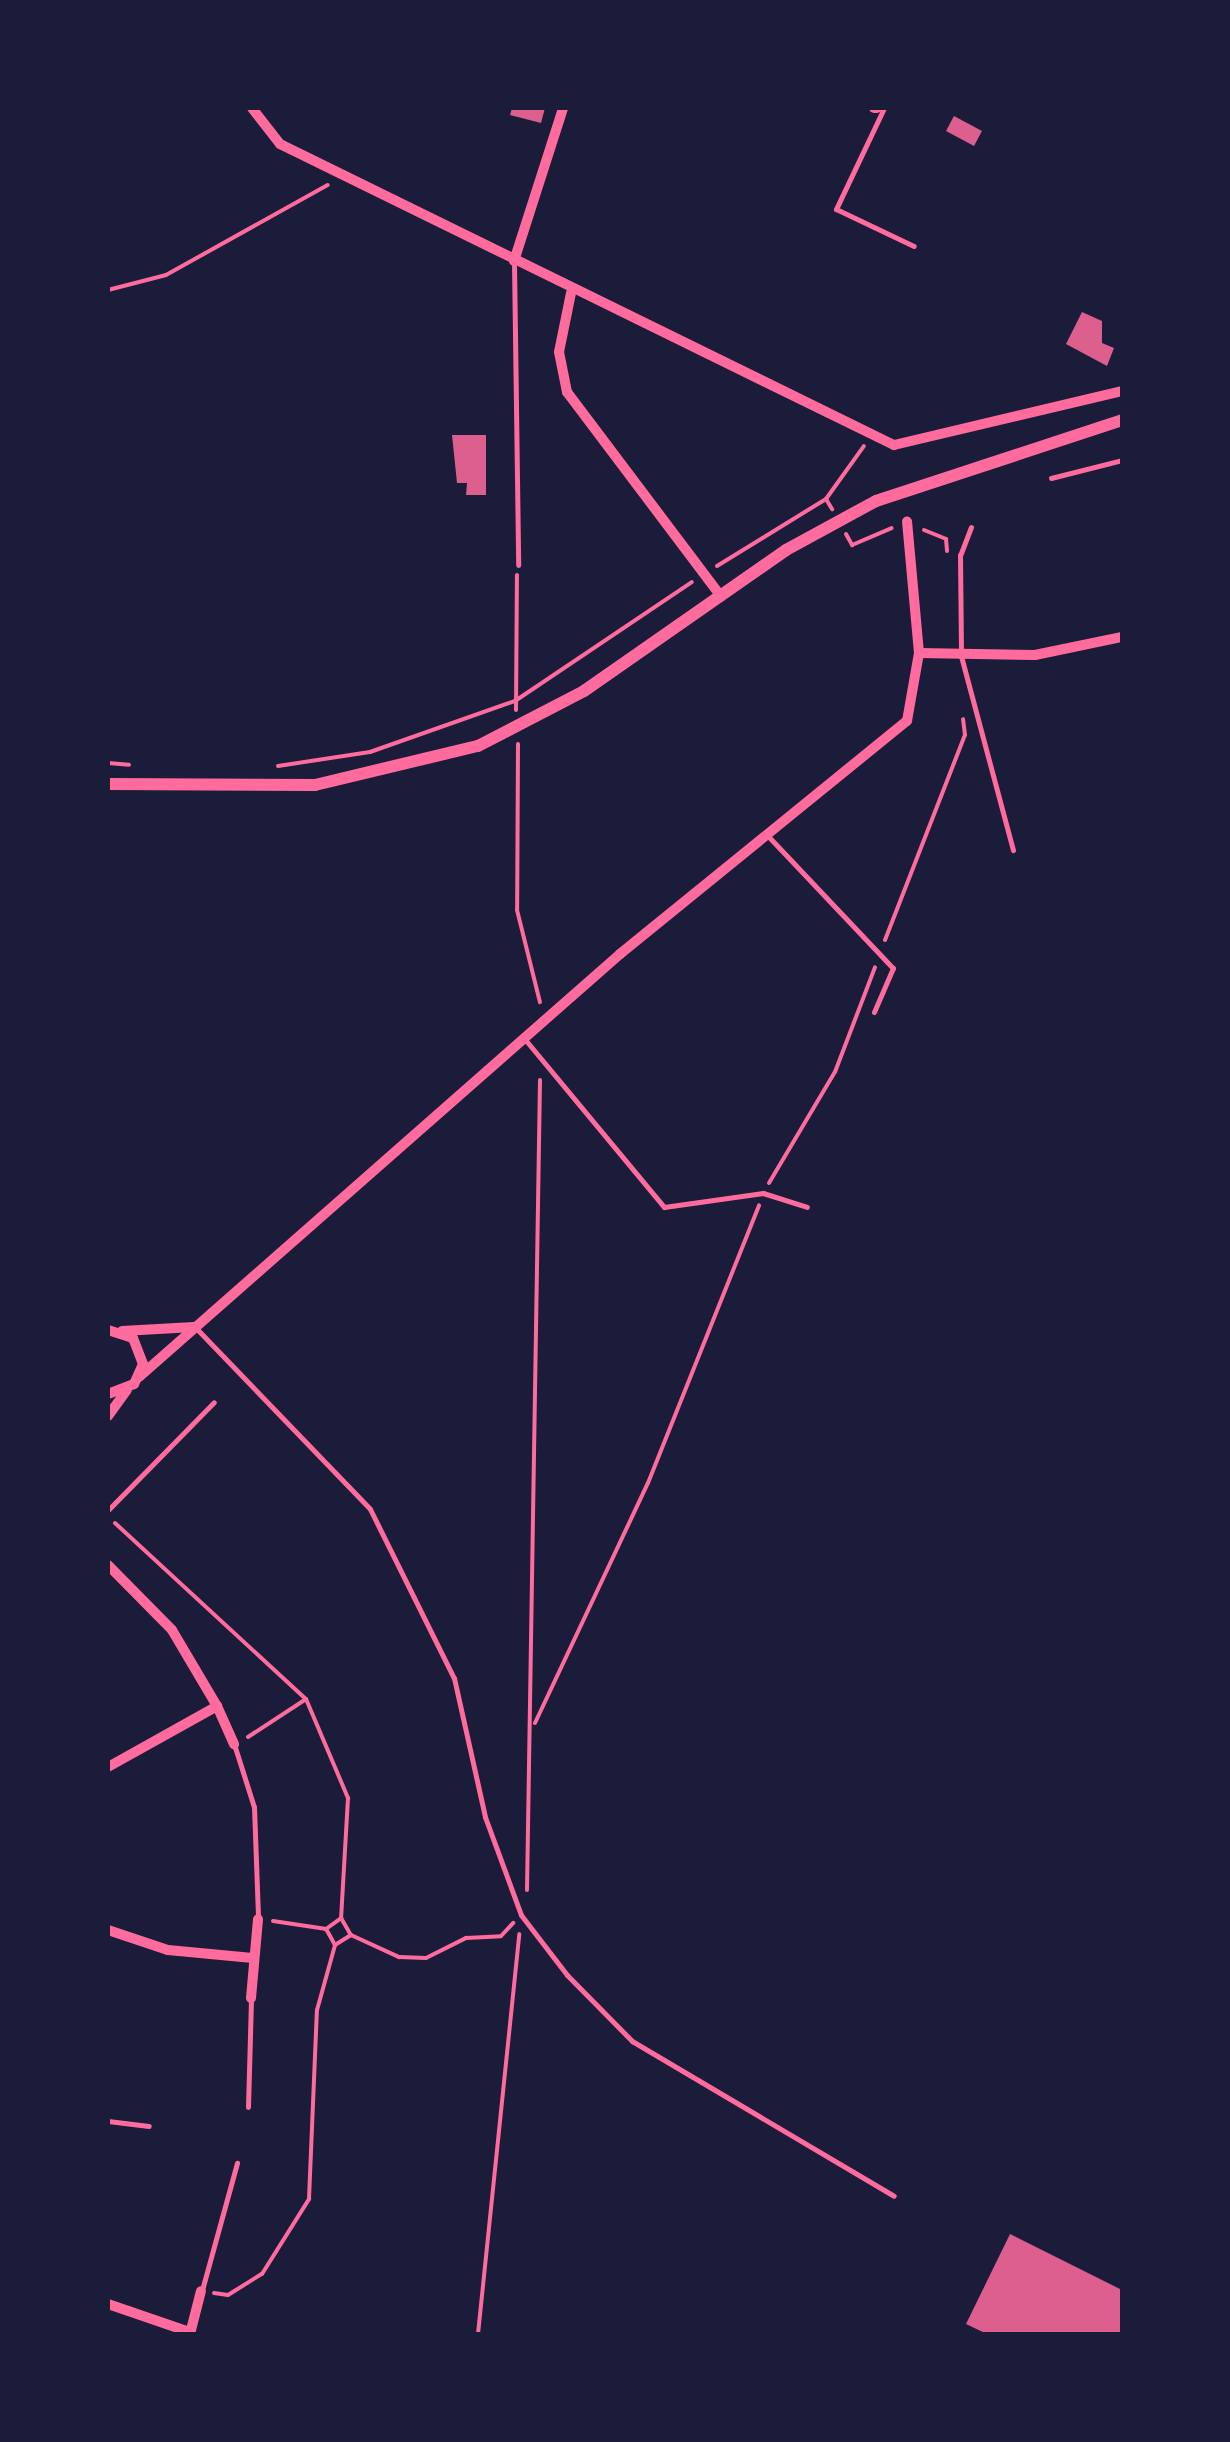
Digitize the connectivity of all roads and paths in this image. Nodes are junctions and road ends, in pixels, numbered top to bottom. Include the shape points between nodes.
1 (252, 108) edge
2 (563, 108) edge
3 (878, 108) edge
4 (345, 175) junction
5 (914, 246) dead end
6 (514, 261) junction
7 (108, 290) edge
8 (571, 293) junction
9 (1122, 391) edge
10 (1122, 420) edge
11 (872, 440) dead end
12 (1122, 460) edge
13 (1051, 478) dead end
14 (907, 522) junction
15 (971, 527) dead end
16 (852, 545) dead end
17 (734, 556) dead end
18 (947, 559) dead end
19 (518, 566) joint
20 (678, 591) dead end
21 (721, 596) junction
22 (1122, 636) edge
23 (918, 654) junction
24 (961, 656) junction
25 (515, 701) junction
26 (962, 715) dead end
27 (518, 730) junction
28 (108, 764) edge
29 (147, 767) dead end
30 (266, 767) dead end
31 (108, 784) edge
32 (766, 834) junction
33 (1013, 850) dead end
34 (880, 955) junction
35 (874, 1012) dead end
36 (522, 1037) junction
37 (540, 1060) junction
38 (763, 1193) junction
39 (807, 1208) dead end
40 (196, 1327) junction
41 (111, 1329) edge
42 (140, 1377) junction
43 (128, 1390) junction
44 (108, 1394) edge
45 (214, 1402) dead end
46 (108, 1416) edge
47 (108, 1512) edge
48 (108, 1565) edge
49 (306, 1699) junction
50 (217, 1706) junction
51 (535, 1724) junction
52 (234, 1744) junction
53 (108, 1767) edge
54 (521, 1915) junction
55 (341, 1918) junction
56 (258, 1919) junction
57 (326, 1929) junction
58 (108, 1930) edge
59 (351, 1935) junction
60 (334, 1945) junction
61 (253, 1958) junction
62 (251, 1998) joint
63 (248, 2107) dead end
64 (108, 2121) edge
65 (149, 2126) dead end
66 (237, 2163) dead end
67 (894, 2196) dead end
68 (201, 2292) junction
69 (108, 2304) edge
70 (190, 2333) edge
71 (478, 2334) edge

1 - 4 street via 280,144
2 - 6 street
3 - 5 lane via 836,209
4 - 6 street
4 - 7 path via 166,275
6 - 8 street
6 - 19 lane
8 - 9 street via 908,447
8 - 21 street via 559,352 567,392
10 - 21 street via 911,486
11 - 17 path via 826,499
12 - 13 lane
14 - 16 path
14 - 18 path via 946,540
14 - 23 street
15 - 24 lane via 960,555
19 - 25 path
20 - 25 path
21 - 27 street
22 - 24 street via 1065,652
23 - 24 street
23 - 32 street via 907,721
24 - 33 lane
25 - 27 path
25 - 30 path via 370,752
26 - 34 path via 965,734
27 - 31 street via 314,785
27 - 36 path via 517,910 541,1005
28 - 29 path
32 - 34 lane
32 - 36 street
34 - 35 lane via 893,968
34 - 38 path via 835,1072
36 - 37 lane
36 - 40 street
37 - 38 lane via 664,1207
37 - 51 path
38 - 39 lane
38 - 51 path via 648,1483
40 - 41 street
40 - 42 street
40 - 54 lane via 370,1510 454,1678 484,1818
41 - 42 street via 141,1350
42 - 43 street
43 - 44 street
43 - 46 street
45 - 47 lane
47 - 49 path
48 - 50 street via 172,1630
49 - 52 path
49 - 55 path via 348,1798
50 - 52 street
50 - 53 street
51 - 54 path
52 - 56 lane via 254,1808
54 - 59 path via 501,1936 466,1938 426,1958 399,1957
54 - 67 lane via 632,2041
54 - 71 path
55 - 57 path
55 - 59 path
56 - 57 path
56 - 61 street
57 - 60 path
58 - 61 street via 168,1950
59 - 60 path
60 - 68 path via 315,2029 309,2199 262,2274 228,2296
61 - 62 street
62 - 63 lane
64 - 65 lane
66 - 68 lane
68 - 70 street
69 - 70 street

